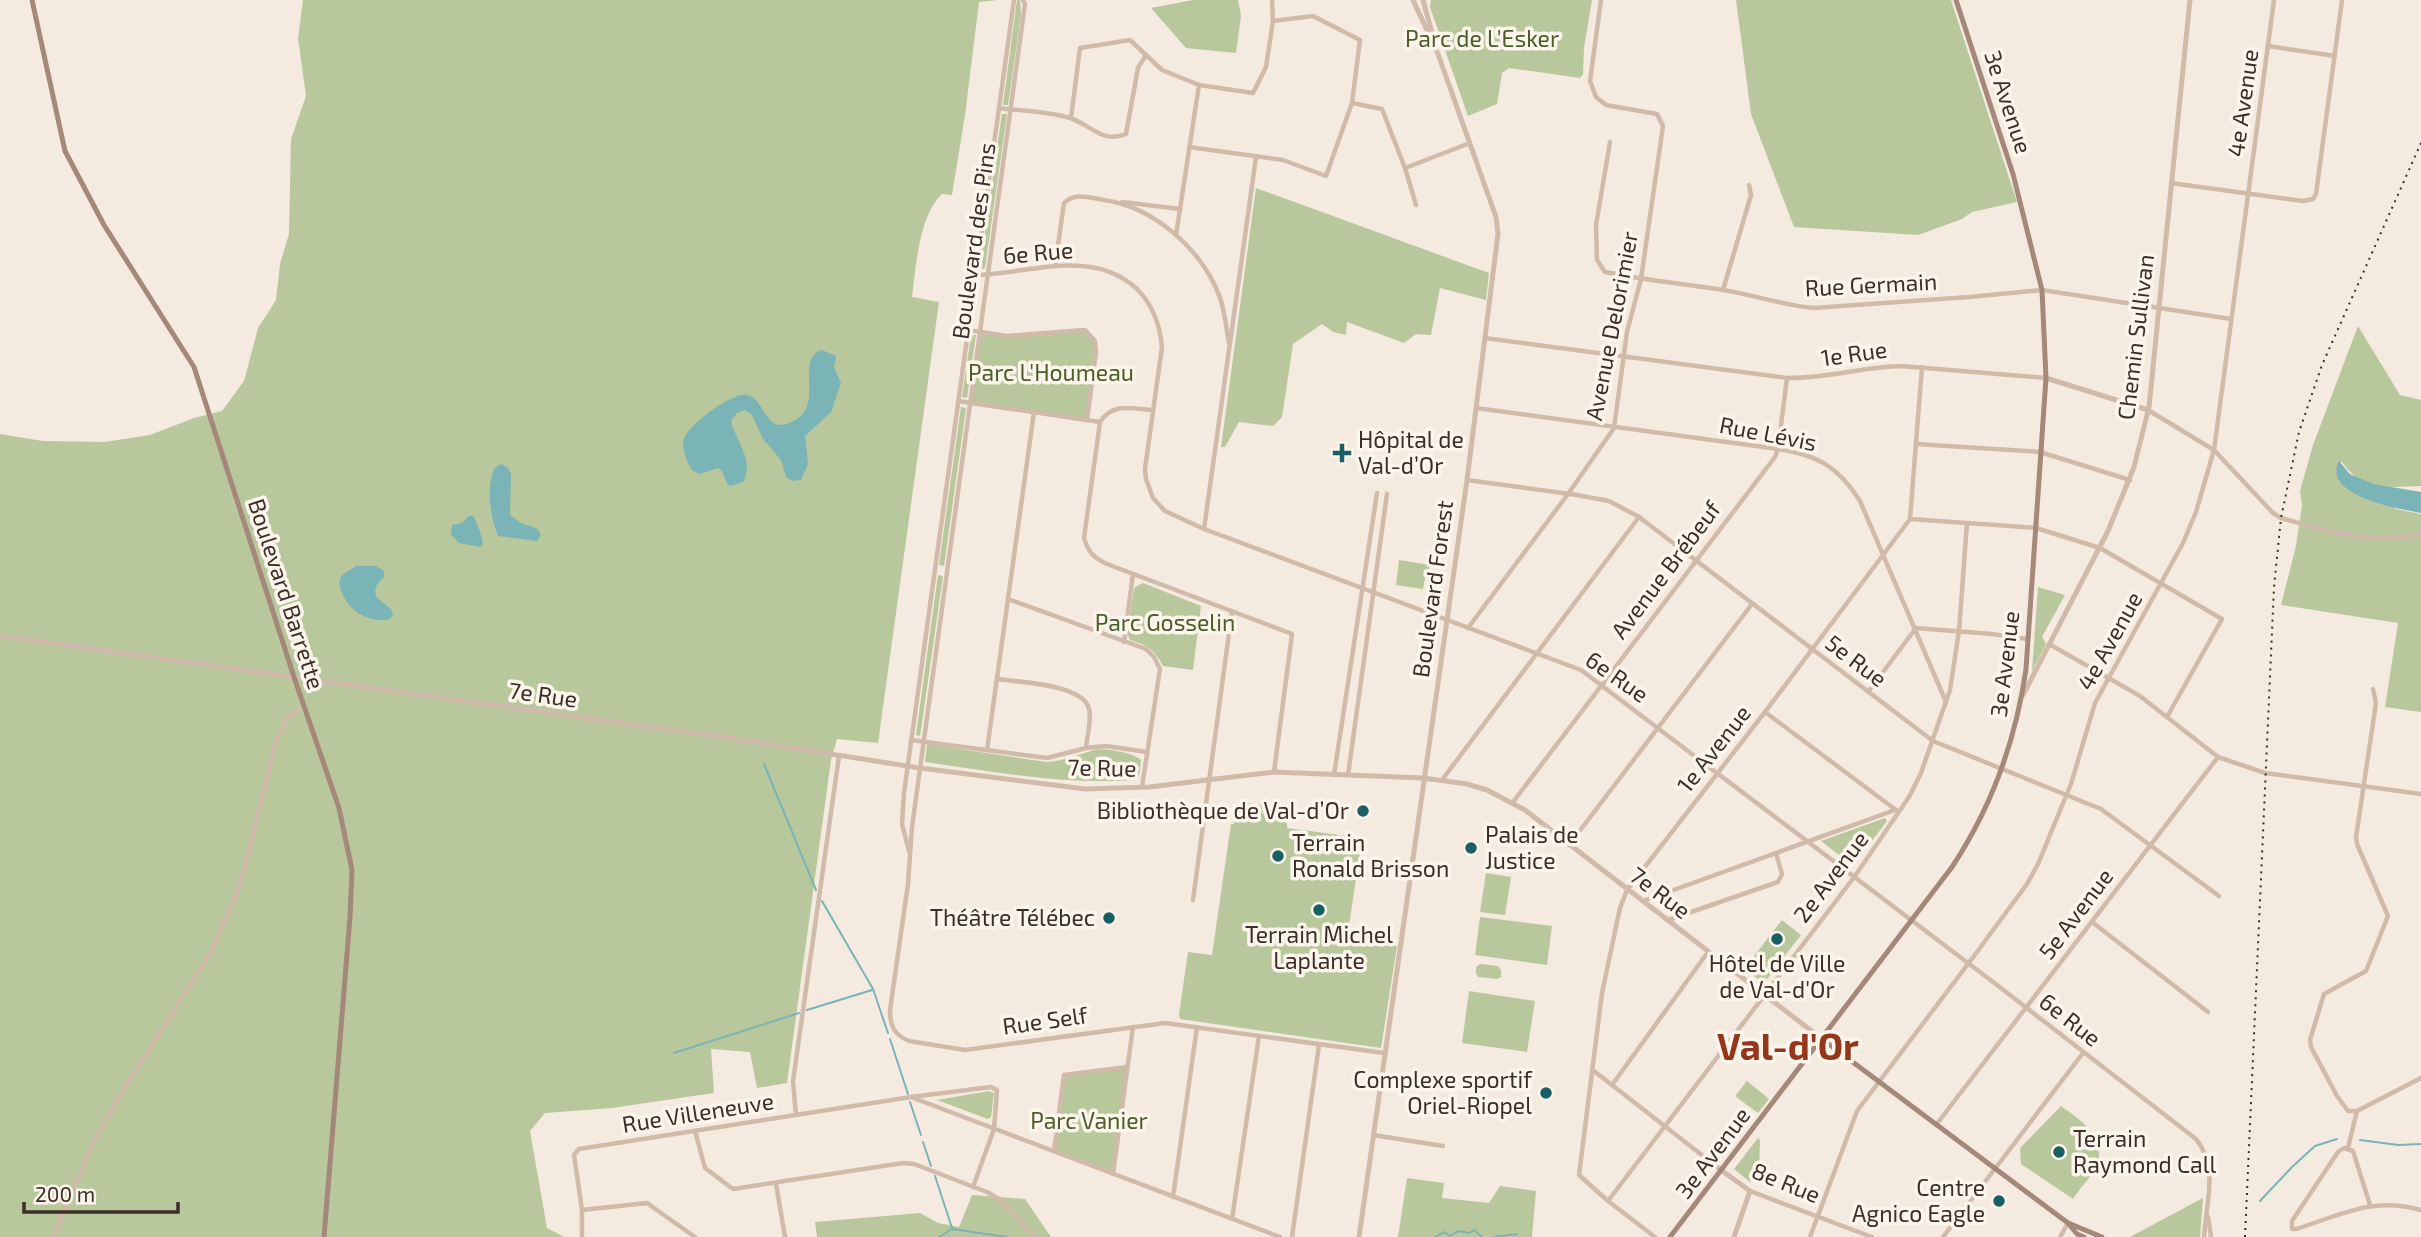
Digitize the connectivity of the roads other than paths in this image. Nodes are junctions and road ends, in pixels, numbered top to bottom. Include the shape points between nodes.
1 (32, 0) edge
2 (1014, 0) edge
3 (1023, 0) edge
4 (1272, 0) edge
5 (1413, 0) edge
6 (1425, 0) edge
7 (1601, 0) edge
8 (1956, 0) edge
9 (2190, 0) edge
10 (2274, 0) edge
11 (2343, 0) edge
12 (1273, 21) junction
13 (2268, 46) junction
14 (1146, 54) junction
15 (1438, 54) junction
16 (2334, 56) junction
17 (1199, 85) junction
18 (1352, 103) junction
19 (999, 108) junction
20 (1010, 110) junction
21 (1071, 118) junction
22 (1610, 142) dead end
23 (1470, 143) junction
24 (1189, 147) junction
25 (1256, 157) junction
26 (1405, 168) junction
27 (2171, 183) junction
28 (1749, 185) dead end
29 (2248, 193) junction
30 (1113, 201) junction
31 (1416, 205) dead end
32 (1180, 209) junction
33 (1176, 235) junction
34 (1055, 266) junction
35 (975, 275) junction
36 (987, 275) junction
37 (1641, 279) junction
38 (2042, 289) junction
39 (1723, 290) junction
40 (2159, 309) junction
41 (2231, 319) junction
42 (968, 330) junction
43 (979, 332) junction
44 (1485, 338) junction
45 (1230, 346) junction
46 (1624, 356) junction
47 (1922, 367) junction
48 (1787, 378) junction
49 (2046, 378) junction
50 (958, 401) junction
51 (969, 403) junction
52 (1476, 408) junction
53 (1153, 410) junction
54 (2148, 410) junction
55 (1034, 412) junction
56 (1087, 420) junction
57 (1100, 422) junction
58 (1614, 428) junction
59 (1916, 444) junction
60 (1778, 449) junction
61 (2214, 450) junction
62 (2040, 452) junction
63 (1467, 480) junction
64 (2130, 480) junction
65 (1377, 493) dead end
66 (1387, 494) dead end
67 (1568, 494) junction
68 (1639, 517) junction
69 (1910, 519) junction
70 (1967, 523) junction
71 (2036, 528) junction
72 (1204, 529) junction
73 (2421, 534) edge
74 (2100, 548) junction
75 (1884, 556) junction
76 (1695, 561) junction
77 (934, 569) junction
78 (947, 570) junction
79 (1133, 574) junction
80 (2162, 583) junction
81 (1362, 587) junction
82 (1373, 592) junction
83 (1008, 599) junction
84 (1752, 604) junction
85 (1232, 611) junction
86 (1447, 620) junction
87 (1468, 628) junction
88 (1916, 628) junction
89 (1959, 631) junction
90 (0, 636) edge
91 (2027, 639) junction
92 (1124, 642) junction
93 (2049, 643) junction
94 (1811, 649) junction
95 (1537, 652) junction
96 (295, 677) junction
97 (997, 679) junction
98 (2107, 679) junction
99 (1602, 685) junction
100 (2373, 689) dead end
101 (1868, 692) junction
102 (2022, 695) junction
103 (1947, 704) junction
104 (304, 706) junction
105 (1765, 712) junction
106 (2167, 717) junction
107 (1658, 728) junction
108 (911, 740) junction
109 (924, 741) junction
110 (1933, 741) junction
111 (1086, 748) junction
112 (987, 750) junction
113 (1147, 752) junction
114 (839, 756) junction
115 (2218, 757) junction
116 (907, 766) junction
117 (920, 768) junction
118 (2000, 770) junction
119 (1273, 772) junction
120 (1717, 773) junction
121 (1335, 775) junction
122 (1348, 775) junction
123 (1211, 778) junction
124 (1423, 778) junction
125 (1442, 780) junction
126 (2363, 786) junction
127 (1142, 787) junction
128 (2421, 794) edge
129 (2067, 795) junction
130 (1513, 802) junction
131 (1897, 812) junction
132 (1807, 842) junction
133 (1569, 845) junction
134 (2151, 846) junction
135 (909, 852) junction
136 (1776, 853) junction
137 (1855, 876) junction
138 (1627, 890) junction
139 (2219, 896) dead end
140 (1193, 900) dead end
141 (1642, 901) junction
142 (1667, 920) junction
143 (1912, 920) junction
144 (2092, 922) junction
145 (1708, 952) junction
146 (1969, 964) junction
147 (1765, 994) junction
148 (2027, 1008) junction
149 (2208, 1012) dead end
150 (1132, 1027) junction
151 (1197, 1027) junction
152 (1259, 1036) junction
153 (1822, 1039) junction
154 (1320, 1045) junction
155 (1384, 1053) junction
156 (2083, 1053) junction
157 (1127, 1067) junction
158 (1593, 1071) junction
159 (1381, 1076) junction
160 (2421, 1078) edge
161 (1430, 1082) dead end
162 (1879, 1082) junction
163 (1612, 1085) junction
164 (911, 1097) junction
165 (2357, 1111) junction
166 (796, 1115) junction
167 (1936, 1125) junction
168 (1665, 1126) junction
169 (994, 1129) junction
170 (695, 1131) junction
171 (1373, 1135) junction
172 (1443, 1146) dead end
173 (2348, 1148) junction
174 (1054, 1151) junction
175 (1721, 1170) junction
176 (1994, 1170) junction
177 (1113, 1174) junction
178 (776, 1184) junction
179 (973, 1187) junction
180 (1750, 1191) junction
181 (1173, 1197) junction
182 (1608, 1201) junction
183 (2370, 1205) junction
184 (582, 1210) junction
185 (2207, 1210) junction
186 (2421, 1210) edge
187 (1818, 1215) junction
188 (1232, 1219) junction
189 (2068, 1223) junction
190 (2076, 1235) edge
191 (53, 1237) edge
192 (324, 1237) edge
193 (582, 1237) edge
194 (695, 1237) edge
195 (785, 1237) edge
196 (1035, 1237) edge
197 (1280, 1237) edge
198 (1292, 1237) edge
199 (1359, 1237) edge
200 (1655, 1237) edge
201 (1670, 1237) edge
202 (1734, 1237) edge
203 (1810, 1237) edge
204 (1872, 1237) edge
205 (1943, 1237) edge
206 (2060, 1237) edge
207 (2084, 1237) edge
208 (2102, 1237) edge
209 (2204, 1237) edge
210 (2211, 1237) edge

1 - 96 main road, Boulevard Barrette via 65,151 104,225 194,368
2 - 19 street, Boulevard des Pins
3 - 20 street, Boulevard des Pins
4 - 12 street
5 - 15 street, Boulevard Forest
6 - 15 street, Boulevard Forest
7 - 37 street, Avenue Delorimier via 1590,81 1596,97 1606,105 1657,114 1663,126
8 - 38 main road, 3e Avenue via 2013,174
9 - 27 street, Chemin Sullivan
10 - 13 street, 4e Avenue
11 - 16 street
12 - 17 street via 1266,67 1253,93
12 - 18 street via 1313,16 1360,40
13 - 16 street
13 - 29 street, 4e Avenue
14 - 17 street via 1162,70
14 - 21 street via 1130,40 1080,48
14 - 21 street via 1138,68 1126,134 1105,136
15 - 23 street, Boulevard Forest
16 - 29 street via 2313,199
17 - 24 street
18 - 25 street via 1326,176 1283,160
18 - 26 street via 1382,109
19 - 20 street
19 - 35 street, Boulevard des Pins
20 - 21 street
20 - 36 street, Boulevard des Pins
22 - 37 street, Rue Germain via 1596,225 1597,260 1605,272
23 - 26 street
23 - 44 street, Boulevard Forest via 1498,234
24 - 25 street
24 - 32 street
25 - 45 street
26 - 31 street
27 - 29 street
27 - 40 street, Chemin Sullivan
28 - 39 street via 1751,195
29 - 41 street, 4e Avenue
30 - 32 street
30 - 33 street via 1147,215
30 - 34 street via 1080,196 1064,203
32 - 33 street
33 - 45 street via 1206,269 1220,297
34 - 36 street, 6e Rue
34 - 53 street, 6e Rue via 1110,271 1146,299 1158,322 1162,347
35 - 36 street, 6e Rue
35 - 42 street, Boulevard des Pins
36 - 43 street, Boulevard des Pins
37 - 39 street, Rue Germain
37 - 46 street, Avenue Delorimier
38 - 39 street, Rue Germain via 1813,307
38 - 40 street, Rue Germain
38 - 49 main road, 3e Avenue
40 - 41 street, Rue Germain
40 - 54 street, Chemin Sullivan
41 - 61 street, 4e Avenue
42 - 43 street
42 - 50 street, Boulevard des Pins
43 - 51 street, Boulevard des Pins
43 - 56 street via 1006,336 1085,330 1095,341 1096,352
44 - 46 street, 1e Rue
44 - 52 street, Boulevard Forest
45 - 72 street
46 - 48 street, 1e Rue
46 - 58 street, Avenue Delorimier
47 - 48 street, 1e Rue via 1877,366
47 - 49 street, 1e Rue
47 - 59 street
48 - 60 street, Avenue Brébeuf
49 - 54 street, 1e Rue
49 - 62 main road, 3e Avenue
50 - 51 street
50 - 77 street, Boulevard des Pins
51 - 55 street
51 - 78 street, Boulevard des Pins
52 - 58 street, Rue Lévis
52 - 63 street, Boulevard Forest
53 - 57 street via 1125,407 1106,413
53 - 72 street, 6e Rue via 1145,469 1148,489 1165,511
54 - 61 street, 1e Rue
54 - 64 street, Chemin Sullivan
55 - 56 street
55 - 83 street
56 - 57 street
57 - 79 street via 1084,538 1095,558
58 - 60 street, Rue Lévis
58 - 67 street, Avenue Delorimier
59 - 62 street
59 - 69 street
60 - 75 street, Rue Lévis via 1808,455 1845,479
60 - 76 street, Avenue Brébeuf
61 - 73 street, 1e Rue via 2281,518 2368,538
61 - 80 street, 4e Avenue via 2196,512
62 - 64 street
62 - 71 main road, 3e Avenue
63 - 67 street, 5e Rue
63 - 86 street, Boulevard Forest
64 - 74 street, Chemin Sullivan
65 - 81 street
66 - 82 street
67 - 68 street, 5e Rue via 1609,501
67 - 87 street, Avenue Delorimier
68 - 76 street, 5e Rue
68 - 95 street
69 - 70 street
69 - 75 street, 1e Avenue
70 - 71 street
70 - 89 street, 2e Avenue
71 - 74 street
71 - 91 main road, 3e Avenue
72 - 81 street, 6e Rue
74 - 80 street
74 - 93 street, Chemin Sullivan
75 - 88 street, Rue Lévis
75 - 94 street, 1e Avenue
76 - 84 street, 5e Rue
76 - 99 street, Avenue Brébeuf
77 - 78 street
77 - 108 street, Boulevard des Pins
78 - 109 street, Boulevard des Pins
79 - 85 street
79 - 92 street
80 - 98 street, 4e Avenue
80 - 106 street via 2222,619
81 - 82 street, 6e Rue
81 - 121 street
82 - 86 street, 6e Rue
82 - 122 street
83 - 92 street
83 - 97 street
84 - 94 street, 5e Rue
84 - 107 street
85 - 119 street via 1292,634
85 - 123 street
86 - 87 street, 6e Rue
86 - 124 street, Boulevard Forest
87 - 95 street, 6e Rue
88 - 89 street
88 - 101 street
88 - 103 street, Rue Lévis
89 - 91 street
89 - 103 street, 2e Avenue
90 - 96 street, 7e Rue
91 - 102 main road, 3e Avenue
92 - 113 street via 1146,649 1160,669
93 - 98 street
93 - 102 street, Chemin Sullivan
94 - 101 street, 5e Rue
94 - 105 street, 1e Avenue
95 - 99 street, 6e Rue via 1581,670
95 - 125 street
96 - 104 main road, Boulevard Barrette
96 - 114 street, 7e Rue
97 - 111 street via 1047,685 1082,697 1089,709
97 - 112 street
98 - 106 street
98 - 129 street, 4e Avenue via 2095,703
99 - 107 street, 6e Rue
99 - 130 street, Avenue Brébeuf
100 - 126 street via 2376,704
101 - 110 street, 5e Rue
102 - 118 main road, 3e Avenue
103 - 110 street, 2e Avenue
104 - 191 street via 288,718 276,741 244,872 210,954 93,1143
104 - 192 main road, Boulevard Barrette via 339,808 352,870
105 - 120 street, 1e Avenue
105 - 131 street
106 - 115 street
107 - 120 street, 6e Rue
107 - 133 street
108 - 109 street
108 - 116 street, Boulevard des Pins
109 - 112 street
109 - 117 street, Boulevard des Pins
110 - 118 street, 5e Rue
110 - 131 street, 2e Avenue via 1922,773
111 - 112 street via 1047,758
111 - 113 street
113 - 127 street
114 - 116 street, 7e Rue
114 - 166 street via 793,1081
115 - 126 street via 2265,773
115 - 134 street, 5e Avenue
116 - 117 street, 7e Rue
116 - 135 street, Rue Self via 902,824
117 - 127 street, 7e Rue via 1086,789
117 - 135 street, Rue Self
118 - 129 street, 5e Rue
118 - 143 main road, 3e Avenue via 1965,848
119 - 121 street, 7e Rue
119 - 123 street, 7e Rue
120 - 132 street, 6e Rue
120 - 138 street, 1e Avenue
121 - 122 street, 7e Rue
122 - 124 street, 7e Rue
123 - 127 street, 7e Rue
123 - 140 street
124 - 125 street, 7e Rue
124 - 155 street, Boulevard Forest
125 - 130 street, 7e Rue via 1487,790
126 - 128 street
126 - 165 street via 2357,844 2386,909 2386,924 2366,971 2324,993 2310,1040 2344,1108
129 - 134 street, 5e Rue via 2101,809
129 - 146 street, 4e Avenue via 2027,884
130 - 133 street, 7e Rue
131 - 132 street
131 - 137 street, 2e Avenue
132 - 136 street
132 - 137 street, 6e Rue
133 - 138 street, 7e Rue
134 - 139 street, 5e Rue
134 - 144 street, 5e Avenue
135 - 150 street, Rue Self via 890,1010 891,1027 901,1038 965,1050
136 - 141 street
136 - 142 street via 1782,874 1778,882
137 - 143 street, 6e Rue
137 - 147 street, 2e Avenue
138 - 141 street, 7e Rue
138 - 158 street, 1e Avenue via 1602,993
141 - 142 street, 7e Rue
142 - 145 street, 7e Rue
143 - 146 street, 6e Rue
143 - 153 main road, 3e Avenue
144 - 148 street, 5e Avenue
144 - 149 street
145 - 147 street, 7e Rue
145 - 163 street
146 - 148 street, 6e Rue
146 - 162 street, 4e Avenue
147 - 153 street, 7e Rue
147 - 168 street, 2e Avenue
148 - 156 street, 6e Rue
148 - 167 street, 5e Avenue
150 - 151 street, Rue Self via 1165,1023
150 - 157 street
151 - 152 street, Rue Self
151 - 181 street
152 - 154 street, Rue Self
152 - 188 street
153 - 162 main road, 7e Rue
153 - 175 main road, 3e Avenue
154 - 155 street, Rue Self
154 - 198 street
155 - 159 street, Boulevard Forest
156 - 176 street
156 - 185 street, 6e Rue via 2196,1139 2210,1169
157 - 174 street via 1065,1075
157 - 177 street
158 - 163 street, 8e Rue
158 - 182 street, 1e Avenue via 1579,1175
159 - 161 street
159 - 171 street, Boulevard Forest
160 - 165 street
162 - 167 main road, 7e Rue
162 - 187 street, 4e Avenue via 1854,1117
163 - 168 street, 8e Rue
164 - 166 street, Rue Villeneuve
164 - 169 street, Rue Villeneuve
164 - 169 street, Rue Villeneuve via 991,1087 997,1090
165 - 173 street
166 - 170 street, Rue Villeneuve
167 - 176 main road, 7e Rue
168 - 175 street, 8e Rue
168 - 182 street, 2e Avenue
169 - 174 street, Rue Villeneuve
169 - 179 street
170 - 178 street via 705,1168 733,1189
170 - 184 street, Rue Villeneuve via 579,1149 574,1155
171 - 172 street
171 - 199 street, Boulevard Forest
173 - 183 street via 2353,1151
173 - 183 street via 2338,1152 2292,1221 2292,1228
174 - 177 street, Rue Villeneuve
175 - 180 street, 8e Rue
175 - 201 main road, 3e Avenue
176 - 189 main road, 7e Rue
176 - 205 street
177 - 181 street, Rue Villeneuve
178 - 179 street via 903,1163
178 - 195 street
179 - 196 street via 1001,1200
180 - 187 street, 8e Rue
180 - 202 street
181 - 188 street, Rue Villeneuve
182 - 200 street
183 - 186 street
184 - 193 street, Rue Villeneuve
184 - 194 street via 647,1203
185 - 209 street, 6e Rue
185 - 210 street
187 - 203 street, 4e Avenue
187 - 204 street, 8e Rue
188 - 197 street, Rue Villeneuve
189 - 190 main road, 7e Rue
189 - 206 street
189 - 208 main road, 7e Rue
190 - 207 main road, 7e Rue

